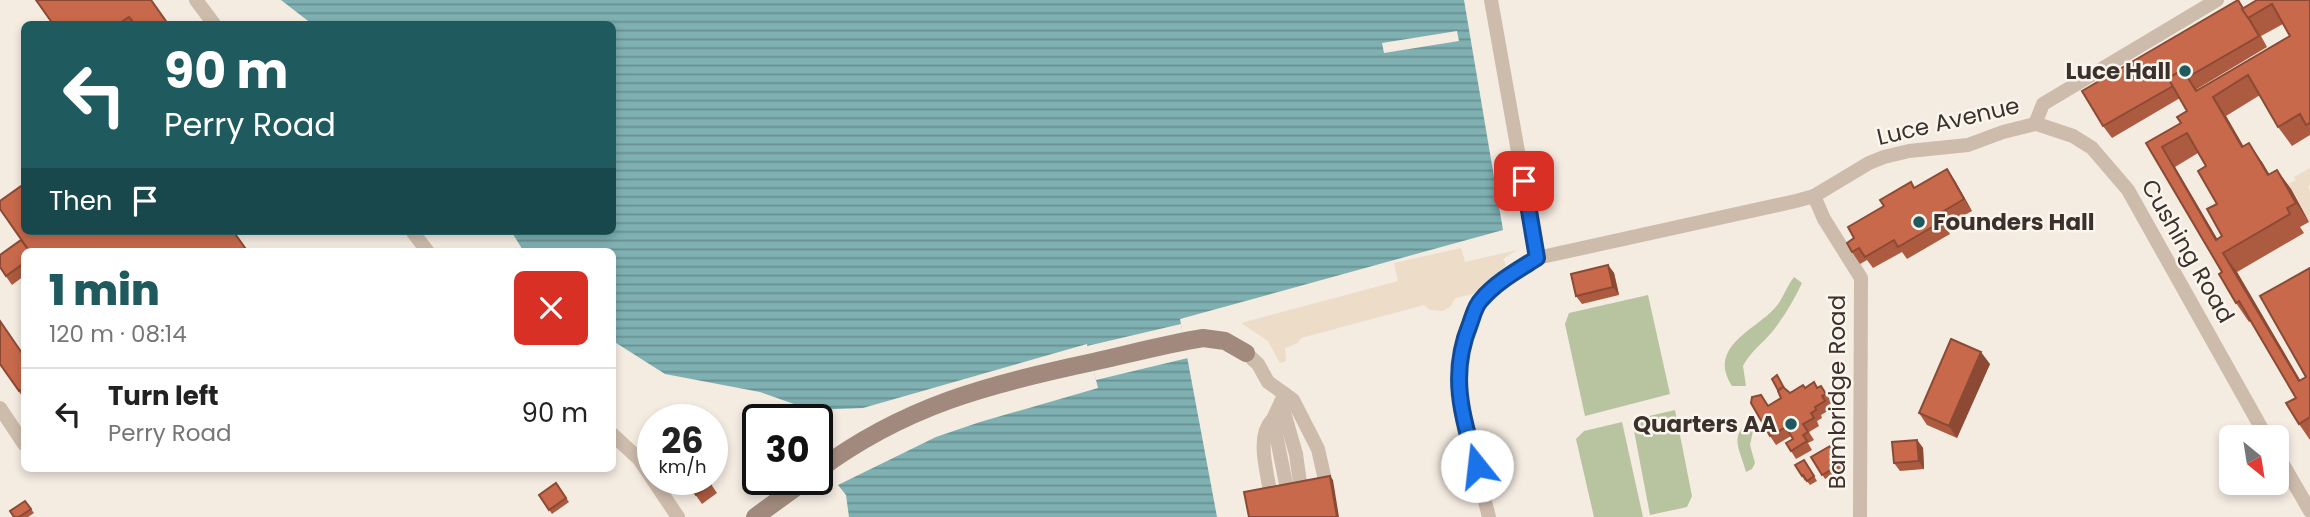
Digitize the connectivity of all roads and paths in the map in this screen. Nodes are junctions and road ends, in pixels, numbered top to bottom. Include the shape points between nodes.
1 (196, 0) edge
2 (1491, 0) edge
3 (2217, 0) edge
4 (212, 21) edge
5 (2035, 124) junction
6 (1814, 196) junction
7 (1537, 258) junction
8 (1247, 353) joint
9 (1283, 398) junction
10 (0, 408) edge
11 (1273, 419) junction
12 (2260, 425) edge
13 (616, 439) edge
14 (21, 440) edge
15 (833, 460) edge
16 (1322, 464) junction
17 (2289, 475) edge
18 (1295, 478) junction
19 (1325, 480) edge
20 (1269, 486) edge
21 (785, 495) edge
22 (2310, 511) edge
23 (678, 517) edge
24 (755, 517) edge
25 (1489, 517) edge
26 (1860, 517) edge

1 - 4 street
2 - 7 street
3 - 5 street, Luce Avenue via 2043,104
5 - 6 street, Luce Avenue via 1968,145 1884,157
5 - 12 street, Cushing Road via 2073,136 2092,148 2129,190
6 - 7 street, Luce Avenue
6 - 26 street, Bambridge Road via 1861,278
7 - 25 street, Luce Avenue via 1479,301 1458,365 1463,417
8 - 9 street
8 - 15 street via 1225,341 1203,338 986,387 878,430
9 - 11 street
9 - 16 street via 1293,400
9 - 18 street
10 - 14 street
11 - 18 street
11 - 20 street via 1267,425 1264,448
13 - 23 street via 639,459
16 - 18 street
16 - 19 street
17 - 22 street
21 - 24 street

